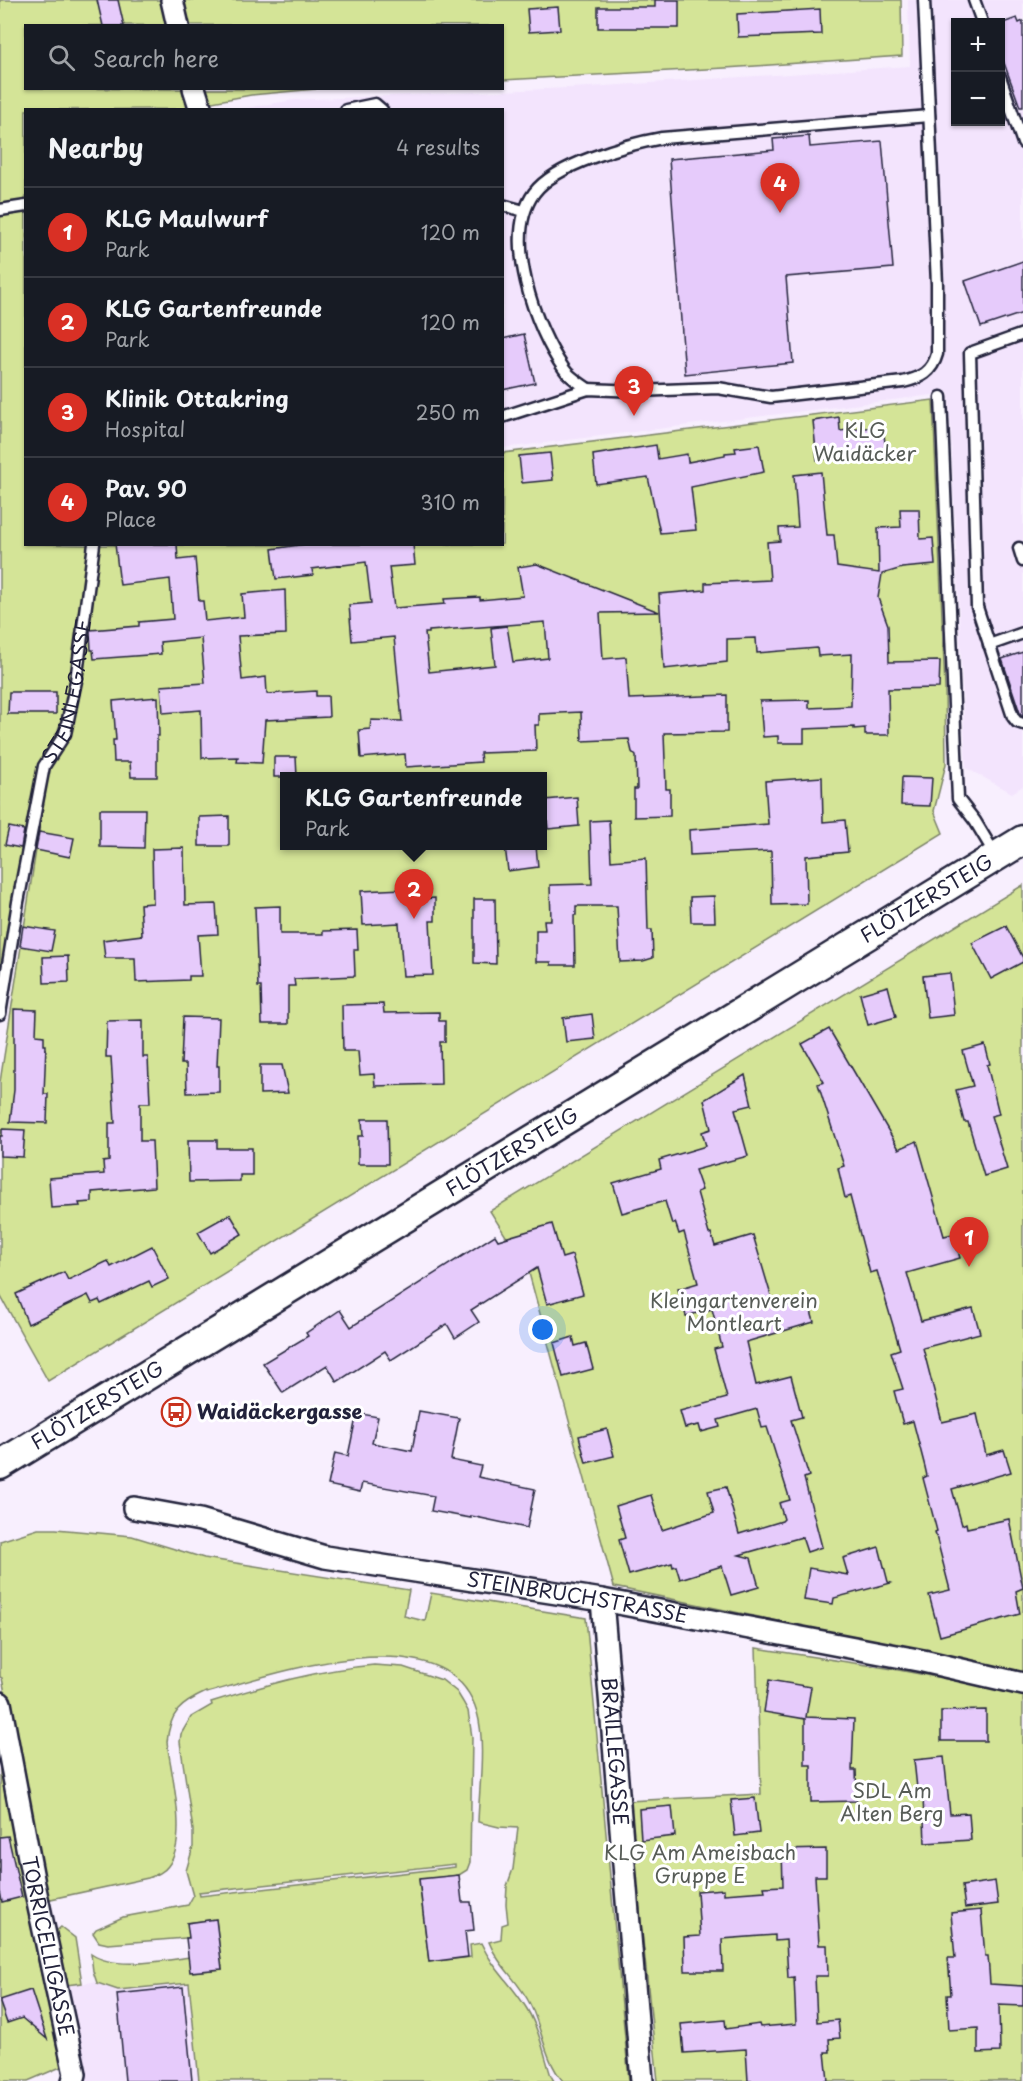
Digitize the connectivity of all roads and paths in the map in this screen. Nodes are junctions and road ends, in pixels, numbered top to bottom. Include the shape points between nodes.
1 (172, 0) edge
2 (924, 0) edge
3 (974, 0) edge
4 (981, 18) edge
5 (178, 24) edge
6 (1005, 91) edge
7 (356, 108) edge
8 (380, 108) edge
9 (929, 116) junction
10 (1023, 142) edge
11 (24, 206) edge
12 (504, 206) edge
13 (0, 210) edge
14 (524, 211) junction
15 (1023, 334) edge
16 (588, 389) junction
17 (941, 397) dead end
18 (504, 416) edge
19 (94, 546) edge
20 (1019, 548) dead end
21 (1023, 561) edge
22 (1023, 633) edge
23 (989, 645) junction
24 (1023, 724) edge
25 (1023, 840) edge
26 (996, 856) junction
27 (0, 1014) edge
28 (0, 1466) edge
29 (134, 1508) dead end
30 (602, 1599) junction
31 (1023, 1684) edge
32 (0, 1703) edge
33 (73, 2081) edge
34 (642, 2081) edge

1 - 5 street
2 - 9 lane
3 - 4 lane
6 - 10 lane
7 - 8 lane via 375,104
9 - 14 lane via 638,142 550,178 535,191
9 - 16 lane via 937,354 926,373 903,382 771,397 718,388
11 - 13 lane
12 - 14 lane
14 - 16 lane via 520,237 526,281 539,325 565,370
15 - 23 lane via 970,353 976,607
16 - 18 lane
17 - 26 lane via 958,799
19 - 27 lane, STEINLEGASSE via 76,681 64,734 44,766
20 - 21 lane
22 - 23 lane
23 - 24 lane via 1013,717
25 - 26 main road, FLÖTZERSTEIG
26 - 28 main road, FLÖTZERSTEIG
29 - 30 street, STEINBRUCHSTRASSE via 200,1520 325,1557
30 - 31 street, STEINBRUCHSTRASSE
30 - 34 street, BRAILLEGASSE
32 - 33 street, TORRICELLIGASSE via 75,2074

